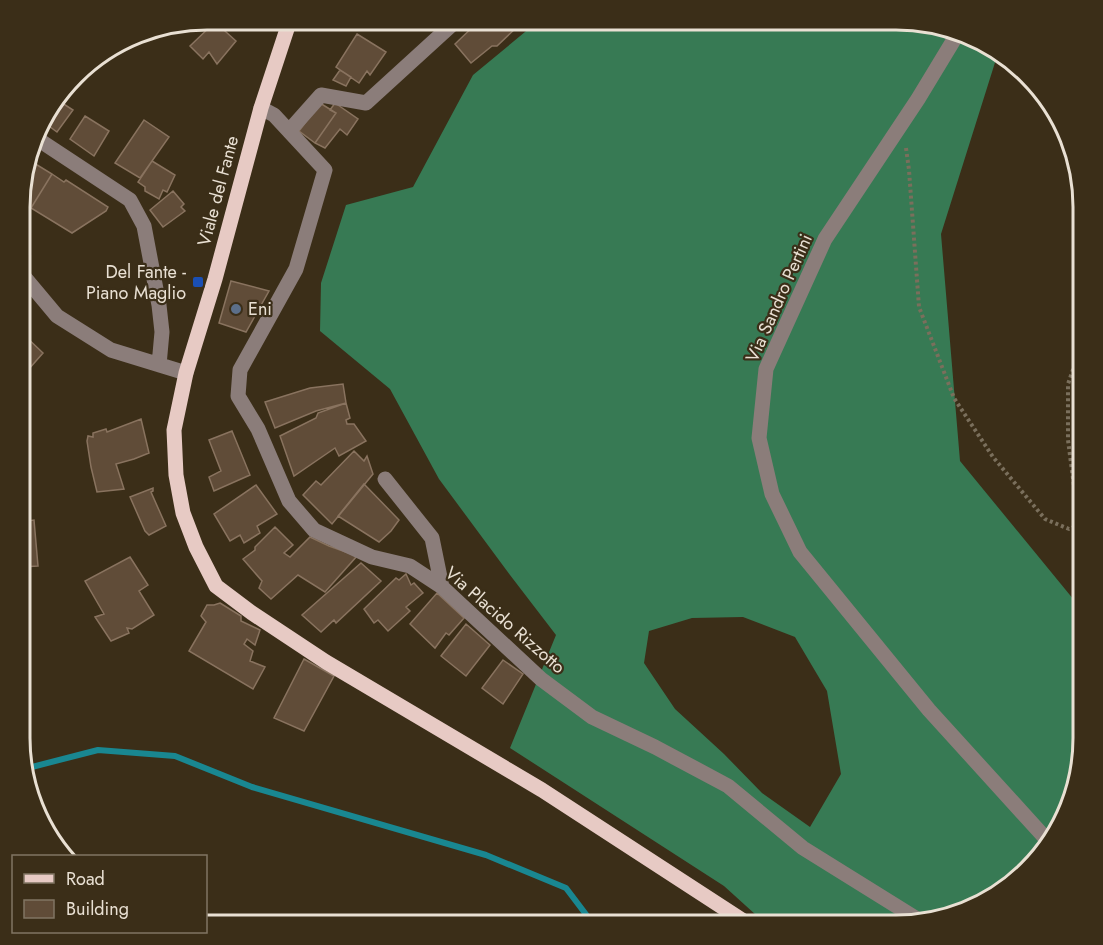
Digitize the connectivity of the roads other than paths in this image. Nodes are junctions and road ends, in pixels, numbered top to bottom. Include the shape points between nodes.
1 (287, 30) edge
2 (446, 30) edge
3 (954, 39) edge
4 (261, 108) junction
5 (289, 131) junction
6 (42, 142) edge
7 (30, 284) edge
8 (159, 365) junction
9 (186, 374) junction
10 (385, 479) dead end
11 (442, 587) junction
12 (1043, 836) edge
13 (734, 915) edge
14 (910, 915) edge

1 - 4 main road, Viale del Fante
2 - 5 street via 366,103 321,95
3 - 12 street, Via Sandro Pertini via 825,239 766,369 759,438 772,494 800,552 929,710
4 - 5 street, Via Placido Rizzotto
4 - 9 main road, Viale del Fante
5 - 11 street, Via Placido Rizzotto via 325,170 296,269 240,370 238,396 258,429 289,501 314,530 372,557 410,566
6 - 8 street via 130,200 144,226 162,332
7 - 8 street via 57,316 111,350
8 - 9 street
9 - 13 main road, Viale del Fante via 174,430 176,475 183,513 216,585 327,662 542,790
10 - 11 street via 432,538
11 - 14 street, Via Placido Rizzotto via 541,679 592,717 728,786 803,848

